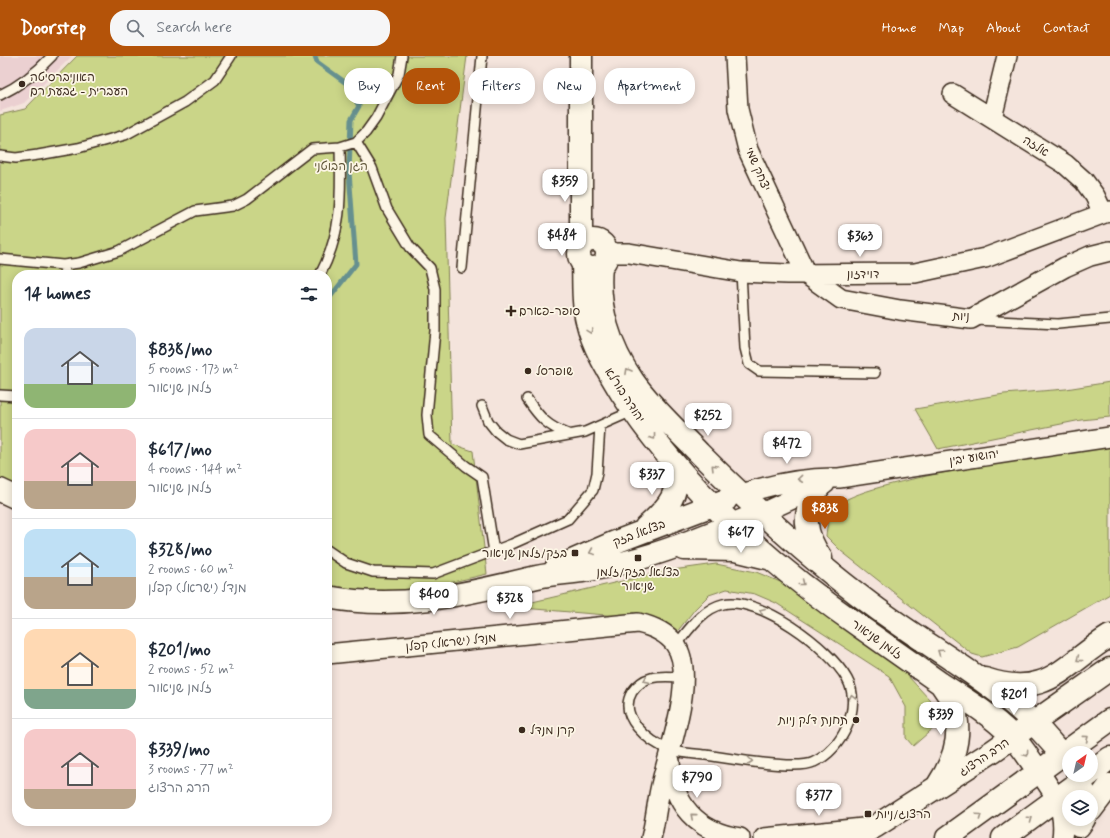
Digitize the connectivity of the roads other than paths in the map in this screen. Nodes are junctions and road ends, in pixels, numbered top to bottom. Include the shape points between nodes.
1 (52, 56) edge
2 (231, 56) edge
3 (402, 56) edge
4 (482, 56) edge
5 (581, 56) edge
6 (735, 56) edge
7 (1007, 56) edge
8 (953, 94) dead end
9 (0, 95) edge
10 (992, 118) junction
11 (356, 142) junction
12 (340, 147) junction
13 (0, 156) edge
14 (1107, 212) edge
15 (1110, 251) edge
16 (595, 255) junction
17 (0, 259) edge
18 (63, 265) junction
19 (462, 268) dead end
20 (64, 270) edge
21 (323, 270) edge
22 (741, 272) junction
23 (806, 274) junction
24 (972, 319) junction
25 (1110, 319) edge
26 (874, 372) dead end
27 (0, 395) edge
28 (12, 396) edge
29 (527, 399) dead end
30 (482, 406) dead end
31 (642, 407) junction
32 (600, 426) junction
33 (570, 434) junction
34 (1110, 437) edge
35 (673, 462) junction
36 (839, 478) junction
37 (819, 487) junction
38 (0, 490) edge
39 (742, 494) junction
40 (12, 496) edge
41 (713, 505) junction
42 (762, 513) junction
43 (734, 524) junction
44 (641, 532) junction
45 (665, 550) junction
46 (494, 552) junction
47 (332, 553) edge
48 (771, 559) junction
49 (830, 570) junction
50 (538, 576) junction
51 (332, 598) edge
52 (1110, 636) edge
53 (676, 645) junction
54 (332, 654) edge
55 (1110, 670) edge
56 (972, 674) junction
57 (684, 677) junction
58 (940, 683) junction
59 (1110, 720) edge
60 (1034, 723) junction
61 (1013, 737) junction
62 (1095, 746) edge
63 (670, 750) junction
64 (1062, 755) edge
65 (1110, 758) edge
66 (1098, 765) edge
67 (1039, 772) junction
68 (1062, 774) edge
69 (1073, 782) edge
70 (1110, 785) edge
71 (936, 788) junction
72 (1057, 799) junction
73 (1098, 800) edge
74 (1062, 813) edge
75 (876, 826) junction
76 (651, 838) edge
77 (740, 838) edge
78 (764, 838) edge
79 (854, 838) edge
80 (947, 838) edge
81 (1004, 838) edge

1 - 9 lane
2 - 13 lane via 215,80 185,102 126,135 78,148 38,155 16,158
3 - 11 lane via 399,74 373,122
4 - 19 lane
5 - 16 street, יהודה בורלא via 581,161
6 - 23 street, יצחק שמי via 738,109 748,150
7 - 10 street
8 - 10 street, אלזה
10 - 14 street, אלזה via 1065,164 1084,181
11 - 12 lane
11 - 46 lane via 372,168 387,209 410,247 430,268 435,289 435,331 427,415 429,435 482,476
12 - 18 lane via 312,148 247,200 233,206 194,211 119,251
12 - 21 lane via 341,207 328,260
14 - 23 street, דוידזון via 985,258 915,273
15 - 24 street, ניות via 1065,267
16 - 22 street, דוידזון via 629,253
16 - 31 street, יהודה בורלא via 584,301 587,321 601,358
17 - 18 lane
18 - 20 lane
22 - 23 street, דוידזון
22 - 26 lane via 745,348 749,364 759,371
23 - 24 street, ניות via 841,299
24 - 25 lane via 1058,324
27 - 28 lane
29 - 33 lane via 542,420 554,429
30 - 33 lane via 488,421 506,440 519,444
31 - 32 lane
31 -> 35 street, יהודה בורלא
39 -> 31 street, יהודה בורלא
32 - 33 lane
32 - 46 lane via 592,490 568,519
34 - 36 street, יהושוע יבין
35 - 41 street, יהודה בורלא
35 - 44 street via 677,474 675,493 662,511
36 - 37 street, יהושוע יבין
36 -> 39 street, יהושוע יבין via 792,480
37 - 42 street, יהושוע יבין
37 - 49 street via 806,516 812,545
38 - 40 street
39 - 41 street, בצלאל בזק
39 - 42 street, יהודה בורלא
41 - 43 street, זלמן שניאור
41 - 44 street, בצלאל בזק
42 - 43 street, יהושוע יבין
42 - 49 street, זלמן שניאור
43 - 45 street, בצלאל בזק
43 - 48 street, זלמן שניאור
44 -> 50 street, בצלאל בזק
45 - 48 street via 729,549
45 - 50 street, בצלאל בזק via 584,571
46 - 47 lane via 433,574 373,572 346,563
48 -> 58 street, זלמן שניאור
56 -> 49 street, זלמן שניאור via 871,604
50 - 51 street, בצלאל בזק via 482,591 417,602 369,602
52 -> 56 street via 1052,677 1035,684 1011,685
53 - 54 street, מנדל (ישראל) קפלן via 651,626 638,623
53 - 57 street
63 -> 53 lane via 778,764 799,765 814,762 838,743 848,724 853,704 848,680 834,661 807,637 763,610 737,603 713,608 702,615
55 - 60 street, הרב הרצוג
56 - 60 street, זלמן שניאור
57 - 63 street via 681,706
57 -> 63 lane via 652,678 643,681 637,685 628,702 631,719 641,731
58 - 61 street, זלמן שניאור via 967,700
58 - 71 street via 951,700 958,731 952,761
62 -> 59 street
60 - 61 street, הרב הרצוג
60 - 64 street, זלמן שניאור
61 -> 67 street, זלמן שניאור
61 - 71 street, הרב הרצוג
63 - 76 street
77 -> 63 street via 724,836 690,815 679,801 673,783
65 - 66 street
67 - 68 street
67 - 72 street
80 -> 67 street
69 - 72 street
70 - 73 street
71 - 75 street, הרב הרצוג
72 - 74 street
81 -> 72 street
75 - 78 street
75 - 79 street, הרב הרצוג

